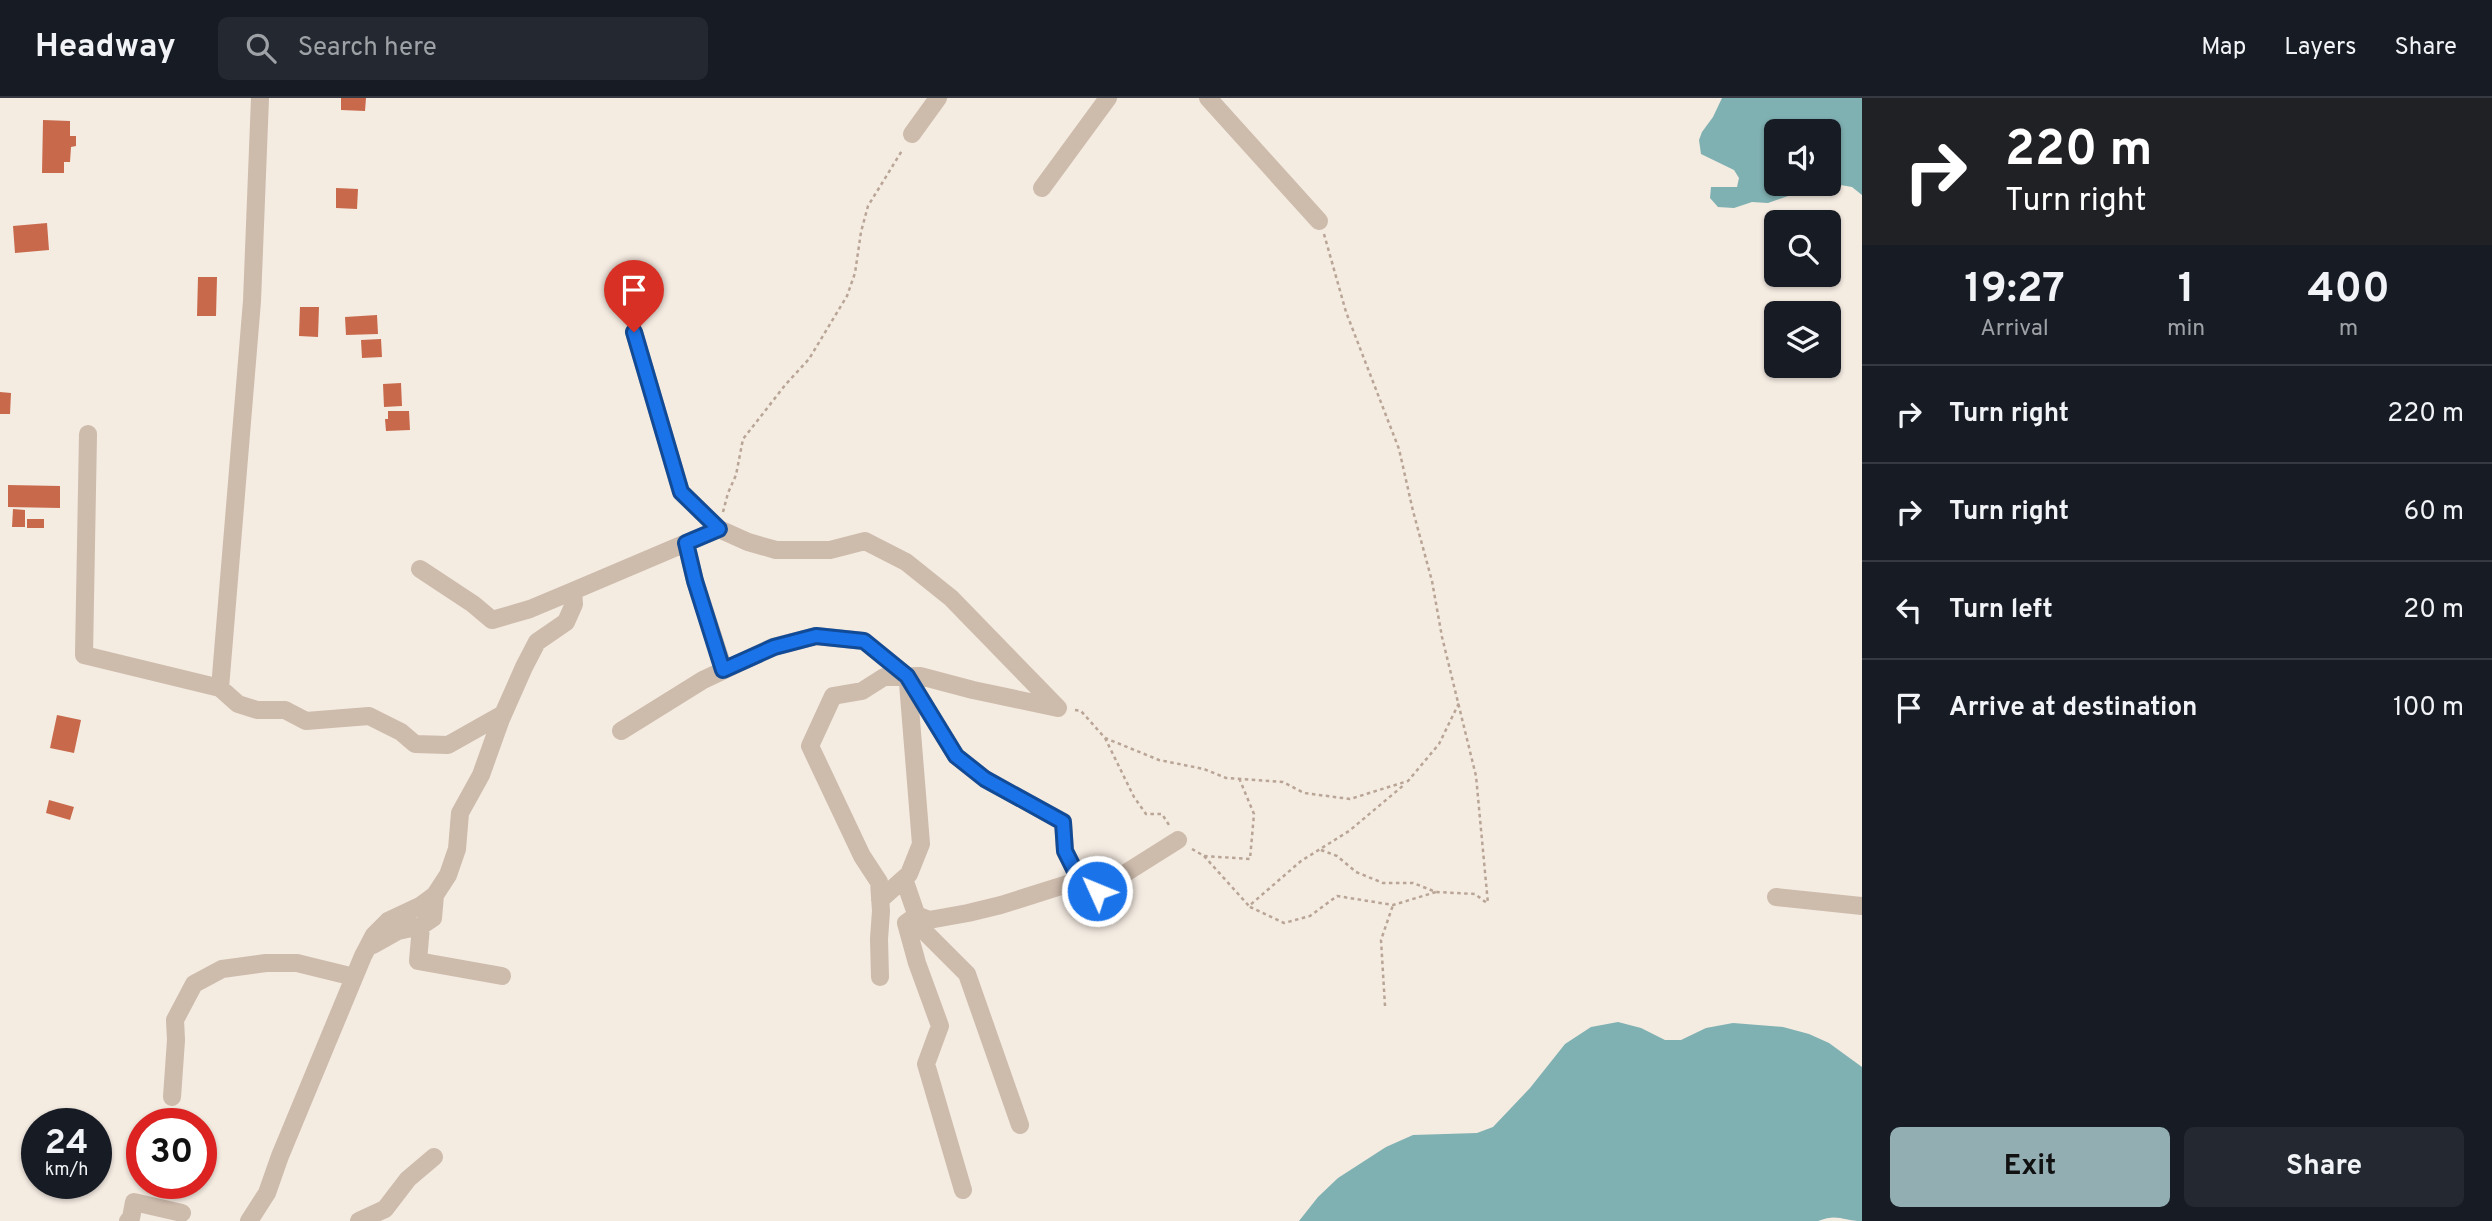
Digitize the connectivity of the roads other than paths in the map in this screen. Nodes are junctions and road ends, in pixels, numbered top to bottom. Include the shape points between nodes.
1 (260, 98) edge
2 (938, 98) edge
3 (1108, 98) edge
4 (1208, 98) edge
5 (912, 134) road end
6 (1042, 188) dead end
7 (1319, 221) road end
8 (634, 332) dead end
9 (88, 434) dead end
10 (719, 529) junction
11 (686, 543) junction
12 (420, 569) dead end
13 (573, 591) junction
14 (723, 670) junction
15 (907, 676) junction
16 (220, 688) junction
17 (503, 714) junction
18 (621, 730) dead end
19 (1178, 840) road end
20 (904, 878) junction
21 (1080, 880) junction
22 (435, 895) junction
23 (1776, 897) dead end
24 (880, 900) junction
25 (1862, 906) edge
26 (917, 915) junction
27 (421, 926) junction
28 (367, 948) junction
29 (502, 976) dead end
30 (354, 977) junction
31 (880, 977) dead end
32 (173, 1097) dead end
33 (1020, 1125) dead end
34 (434, 1157) dead end
35 (963, 1190) dead end
36 (182, 1213) dead end
37 (128, 1221) edge
38 (250, 1221) edge
39 (359, 1221) edge

1 - 16 street via 252,301
2 - 5 street
3 - 6 street
4 - 7 street
8 - 10 street via 681,492
9 - 16 street via 84,656
10 - 11 street
10 - 15 street via 776,550 830,550 865,541 906,562 951,598 1058,708
11 - 13 street
11 - 14 street
12 - 13 street via 492,620
13 - 17 street via 574,604 566,622 537,642
14 - 15 street via 774,647 816,636 864,641
14 - 18 street
15 - 20 street via 921,844
15 - 21 street via 956,756 985,779 1063,822 1065,851
15 - 24 street via 884,677 862,691 834,696 810,746 878,882
16 - 17 street via 238,704 257,710 285,710 306,722 369,716 415,744 448,745
17 - 22 street via 481,775 460,813 457,849
19 - 21 street via 1097,891
20 - 24 street
20 - 26 street
21 - 26 street via 968,913 929,920
22 - 27 street via 433,918
22 - 28 street via 388,921
23 - 25 street
24 - 31 street
26 - 33 street via 921,928 967,974
26 - 35 street via 906,923 940,1026 926,1064
27 - 28 street via 398,931
27 - 29 street via 418,961
28 - 30 street
30 - 32 street via 297,963 266,963 222,969 194,984 175,1020
30 - 38 street via 267,1194
34 - 39 street via 408,1179 385,1209
36 - 37 street via 134,1202

